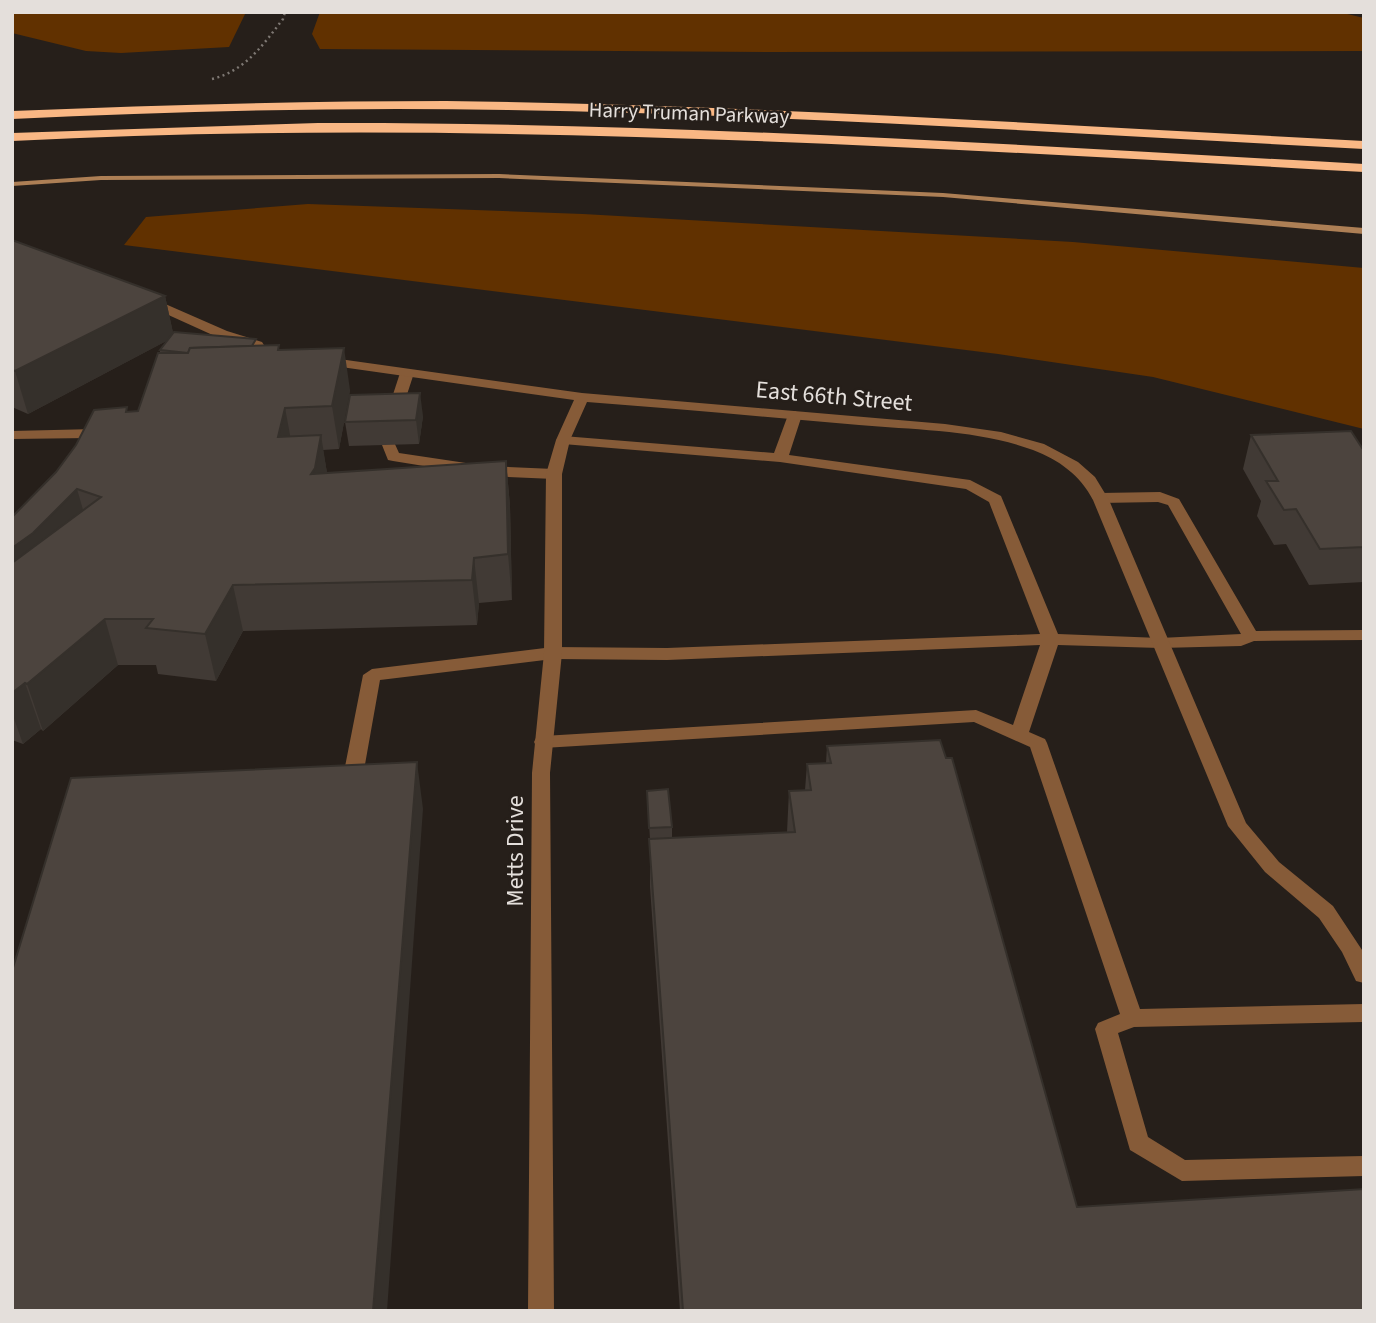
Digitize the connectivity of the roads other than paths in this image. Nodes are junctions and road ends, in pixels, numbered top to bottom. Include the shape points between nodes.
1 (371, 105) junction
2 (12, 115) edge
3 (1364, 131) edge
4 (12, 137) edge
5 (1364, 145) edge
6 (994, 149) junction
7 (1364, 168) edge
8 (1364, 180) edge
9 (130, 293) edge
10 (269, 348) edge
11 (306, 357) edge
12 (407, 373) junction
13 (582, 397) junction
14 (795, 415) junction
15 (393, 417) edge
16 (14, 434) edge
17 (563, 440) junction
18 (389, 444) dead end
19 (780, 458) junction
20 (92, 461) edge
21 (554, 474) junction
22 (1100, 498) junction
23 (1364, 635) edge
24 (1251, 636) junction
25 (1051, 639) junction
26 (1160, 643) junction
27 (553, 653) junction
28 (1019, 735) junction
29 (543, 742) junction
30 (348, 801) edge
31 (1364, 975) edge
32 (1364, 1013) edge
33 (1132, 1018) junction
34 (1364, 1166) edge
35 (541, 1311) edge

1 - 2 highway, Harry Truman Parkway
1 - 3 highway via 832,108
1 - 5 highway, Harry Truman Parkway via 644,110
4 - 6 highway, Harry Truman Parkway via 180,129 502,128
6 - 7 highway, Harry Truman Parkway
6 - 8 highway
9 - 10 street via 222,334
11 - 12 street, East 66th Street
12 - 13 street, East 66th Street
12 - 15 street
13 - 14 street, East 66th Street
13 - 17 street, Metts Drive
14 - 19 street
14 - 22 street, East 66th Street via 945,428 1039,447 1081,472
16 - 20 street via 95,433 98,450
17 - 19 street
17 - 21 street, Metts Drive
18 - 21 street via 393,457 486,471
19 - 25 street via 970,485 996,499
21 - 27 street, Metts Drive
22 - 24 street via 1160,497 1174,502
22 - 26 street, East 66th Street
23 - 24 street
24 - 26 street via 1241,641
25 - 26 street
25 - 27 street via 667,654
25 - 28 street
26 - 31 street, East 66th Street via 1238,826 1272,867 1325,912
27 - 29 street, Metts Drive
27 - 30 street via 372,675
28 - 29 street via 976,716
28 - 33 street via 1038,743
29 - 35 street, Metts Drive
32 - 33 street
33 - 34 street via 1106,1028 1138,1143 1182,1171

